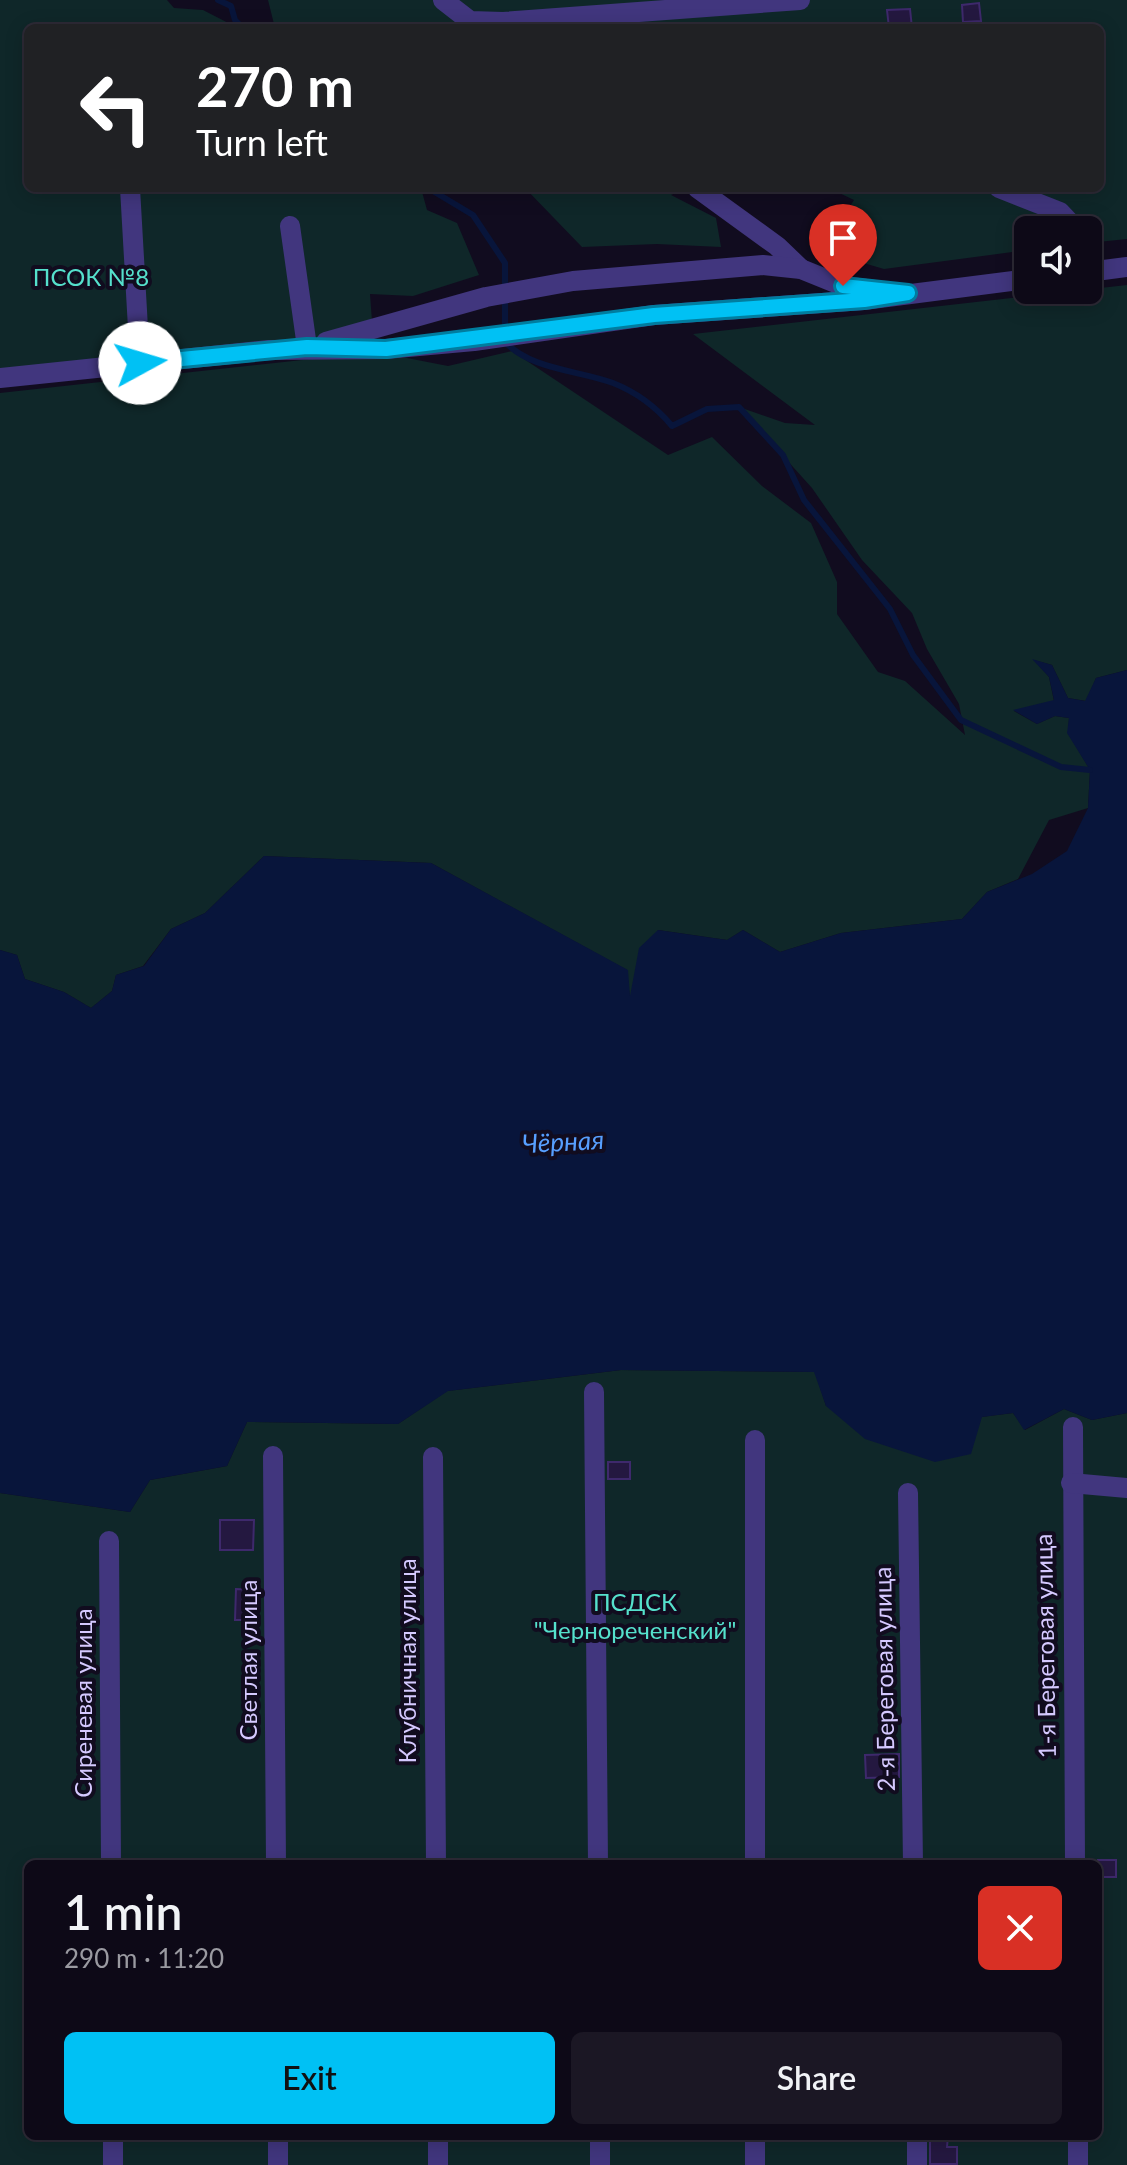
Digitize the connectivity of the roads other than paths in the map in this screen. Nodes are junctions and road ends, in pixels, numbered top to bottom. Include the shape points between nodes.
1 (443, 0) edge
2 (463, 0) edge
3 (800, 0) edge
4 (696, 5) edge
5 (556, 9) edge
6 (475, 24) edge
7 (130, 192) edge
8 (703, 192) edge
9 (1009, 192) edge
10 (1064, 216) edge
11 (290, 226) dead end
12 (1102, 266) edge
13 (1127, 267) edge
14 (801, 269) junction
15 (1014, 281) edge
16 (908, 293) junction
17 (307, 347) junction
18 (140, 363) junction
19 (0, 378) edge
20 (594, 1392) dead end
21 (1073, 1427) dead end
22 (755, 1440) dead end
23 (273, 1456) dead end
24 (433, 1457) dead end
25 (1071, 1483) junction
26 (1127, 1488) edge
27 (908, 1493) dead end
28 (109, 1541) dead end
29 (111, 1860) edge
30 (276, 1860) edge
31 (436, 1860) edge
32 (598, 1860) edge
33 (755, 1860) edge
34 (913, 1860) edge
35 (1075, 1860) edge
36 (113, 2140) edge
37 (278, 2140) edge
38 (438, 2140) edge
39 (600, 2140) edge
40 (755, 2140) edge
41 (917, 2140) edge
42 (1078, 2140) edge
43 (113, 2165) edge
44 (278, 2165) edge
45 (438, 2165) edge
46 (600, 2165) edge
47 (755, 2165) edge
48 (917, 2165) edge
49 (1078, 2165) edge

1 - 6 street
2 - 6 street
3 - 4 street
4 - 5 street
5 - 6 street
7 - 18 street
8 - 14 street
9 - 10 street
11 - 17 street
12 - 13 street
14 - 16 street via 843,286
14 - 17 street via 763,265 546,285
15 - 16 street
16 - 17 street via 654,315 386,349
17 - 18 street
18 - 19 street
20 - 32 street
21 - 25 street, 1-я Береговая улица
22 - 33 street
23 - 30 street, Светлая улица
24 - 31 street, Клубничная улица
25 - 26 street
25 - 35 street, 1-я Береговая улица
27 - 34 street, 2-я Береговая улица
28 - 29 street, Сиреневая улица
36 - 43 street
37 - 44 street
38 - 45 street
39 - 46 street
40 - 47 street
41 - 48 street
42 - 49 street

